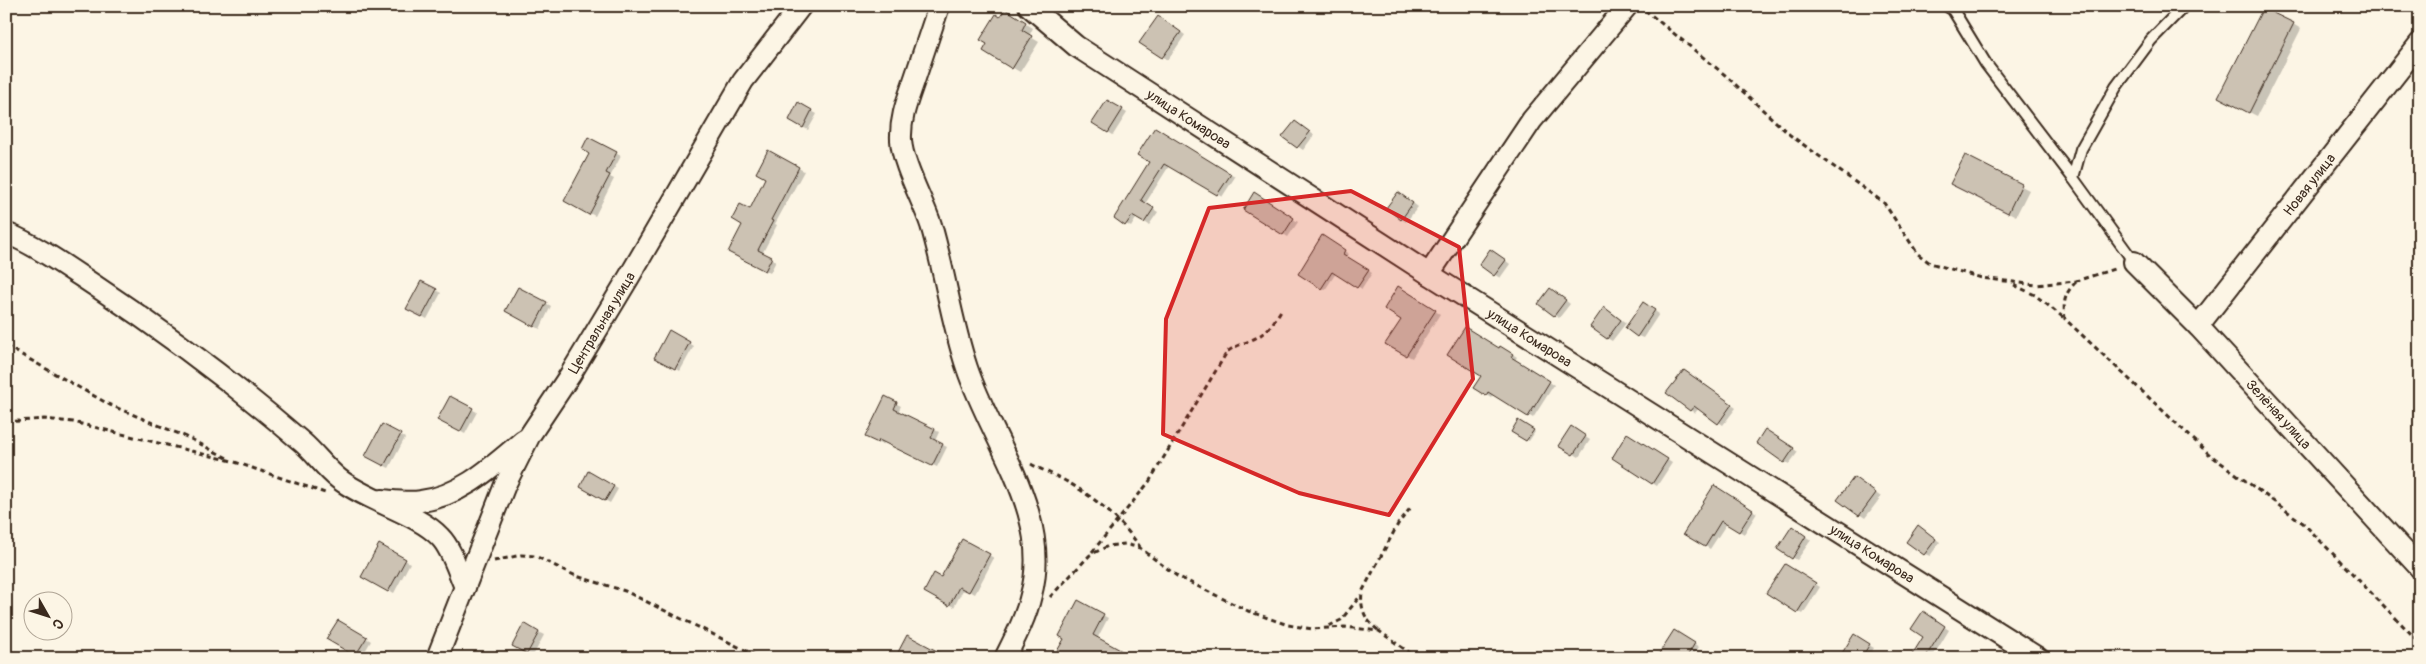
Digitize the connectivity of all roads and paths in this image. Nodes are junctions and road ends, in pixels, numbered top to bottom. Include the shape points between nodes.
1 (801, 6) edge
2 (939, 6) edge
3 (1029, 6) edge
4 (1628, 6) edge
5 (1640, 6) edge
6 (2184, 6) edge
7 (1952, 7) edge
8 (2420, 43) edge
9 (2073, 178) junction
10 (6, 233) edge
11 (2134, 262) junction
12 (1429, 274) junction
13 (2076, 282) junction
14 (2011, 283) junction
15 (1282, 309) dead end
16 (2065, 319) junction
17 (2198, 326) junction
18 (6, 346) edge
19 (6, 422) edge
20 (530, 435) junction
21 (232, 461) junction
22 (1027, 461) dead end
23 (327, 493) dead end
24 (372, 500) junction
25 (1412, 506) dead end
26 (1118, 521) junction
27 (1140, 548) junction
28 (1090, 555) junction
29 (474, 565) junction
30 (2420, 568) edge
31 (465, 587) junction
32 (1362, 592) junction
33 (1045, 601) dead end
34 (1326, 628) junction
35 (1379, 631) junction
36 (2420, 643) edge
37 (437, 658) edge
38 (761, 658) edge
39 (1005, 658) edge
40 (1416, 658) edge
41 (2038, 658) edge

1 - 20 street, Центральная улица via 743,81 629,278
2 - 39 street via 901,116 901,142 936,241 966,367 1030,514 1036,567 1032,595
3 - 12 street, улица Комарова via 1076,46
4 - 12 street via 1532,120
5 - 14 path via 1725,75 1790,135 1884,203 1918,254 1930,263
6 - 9 lane via 2150,40 2116,87 2081,149
7 - 9 lane via 1986,64
8 - 17 street, Новая улица
9 - 11 lane
10 - 24 street via 72,270 162,332 304,443 340,480
11 - 13 path
11 - 17 street, Зелёная улица
12 - 41 street, улица Комарова
13 - 14 path
13 - 16 path via 2066,292 2063,304
14 - 16 path via 2035,294
15 - 26 path via 1268,330 1227,352 1149,482
16 - 36 path via 2209,454 2303,523
17 - 30 street, Зелёная улица
18 - 21 path via 110,405 189,438
19 - 21 path via 44,419 74,422
20 - 24 street via 473,481 451,493 421,501
20 - 29 street, Центральная улица via 505,485
21 - 23 path
22 - 26 path via 1085,493
24 - 31 street via 441,537
25 - 32 path via 1398,524
26 - 27 path
26 - 28 path
27 - 28 path via 1125,544 1108,546
27 - 34 path via 1177,576 1248,611 1288,625
28 - 33 path
29 - 31 street, Центральная улица
29 - 38 path via 521,555 535,556 576,576 625,592
31 - 37 street, Центральная улица
32 - 34 path via 1341,620
32 - 35 path via 1365,618
34 - 35 path via 1357,627
35 - 40 path

